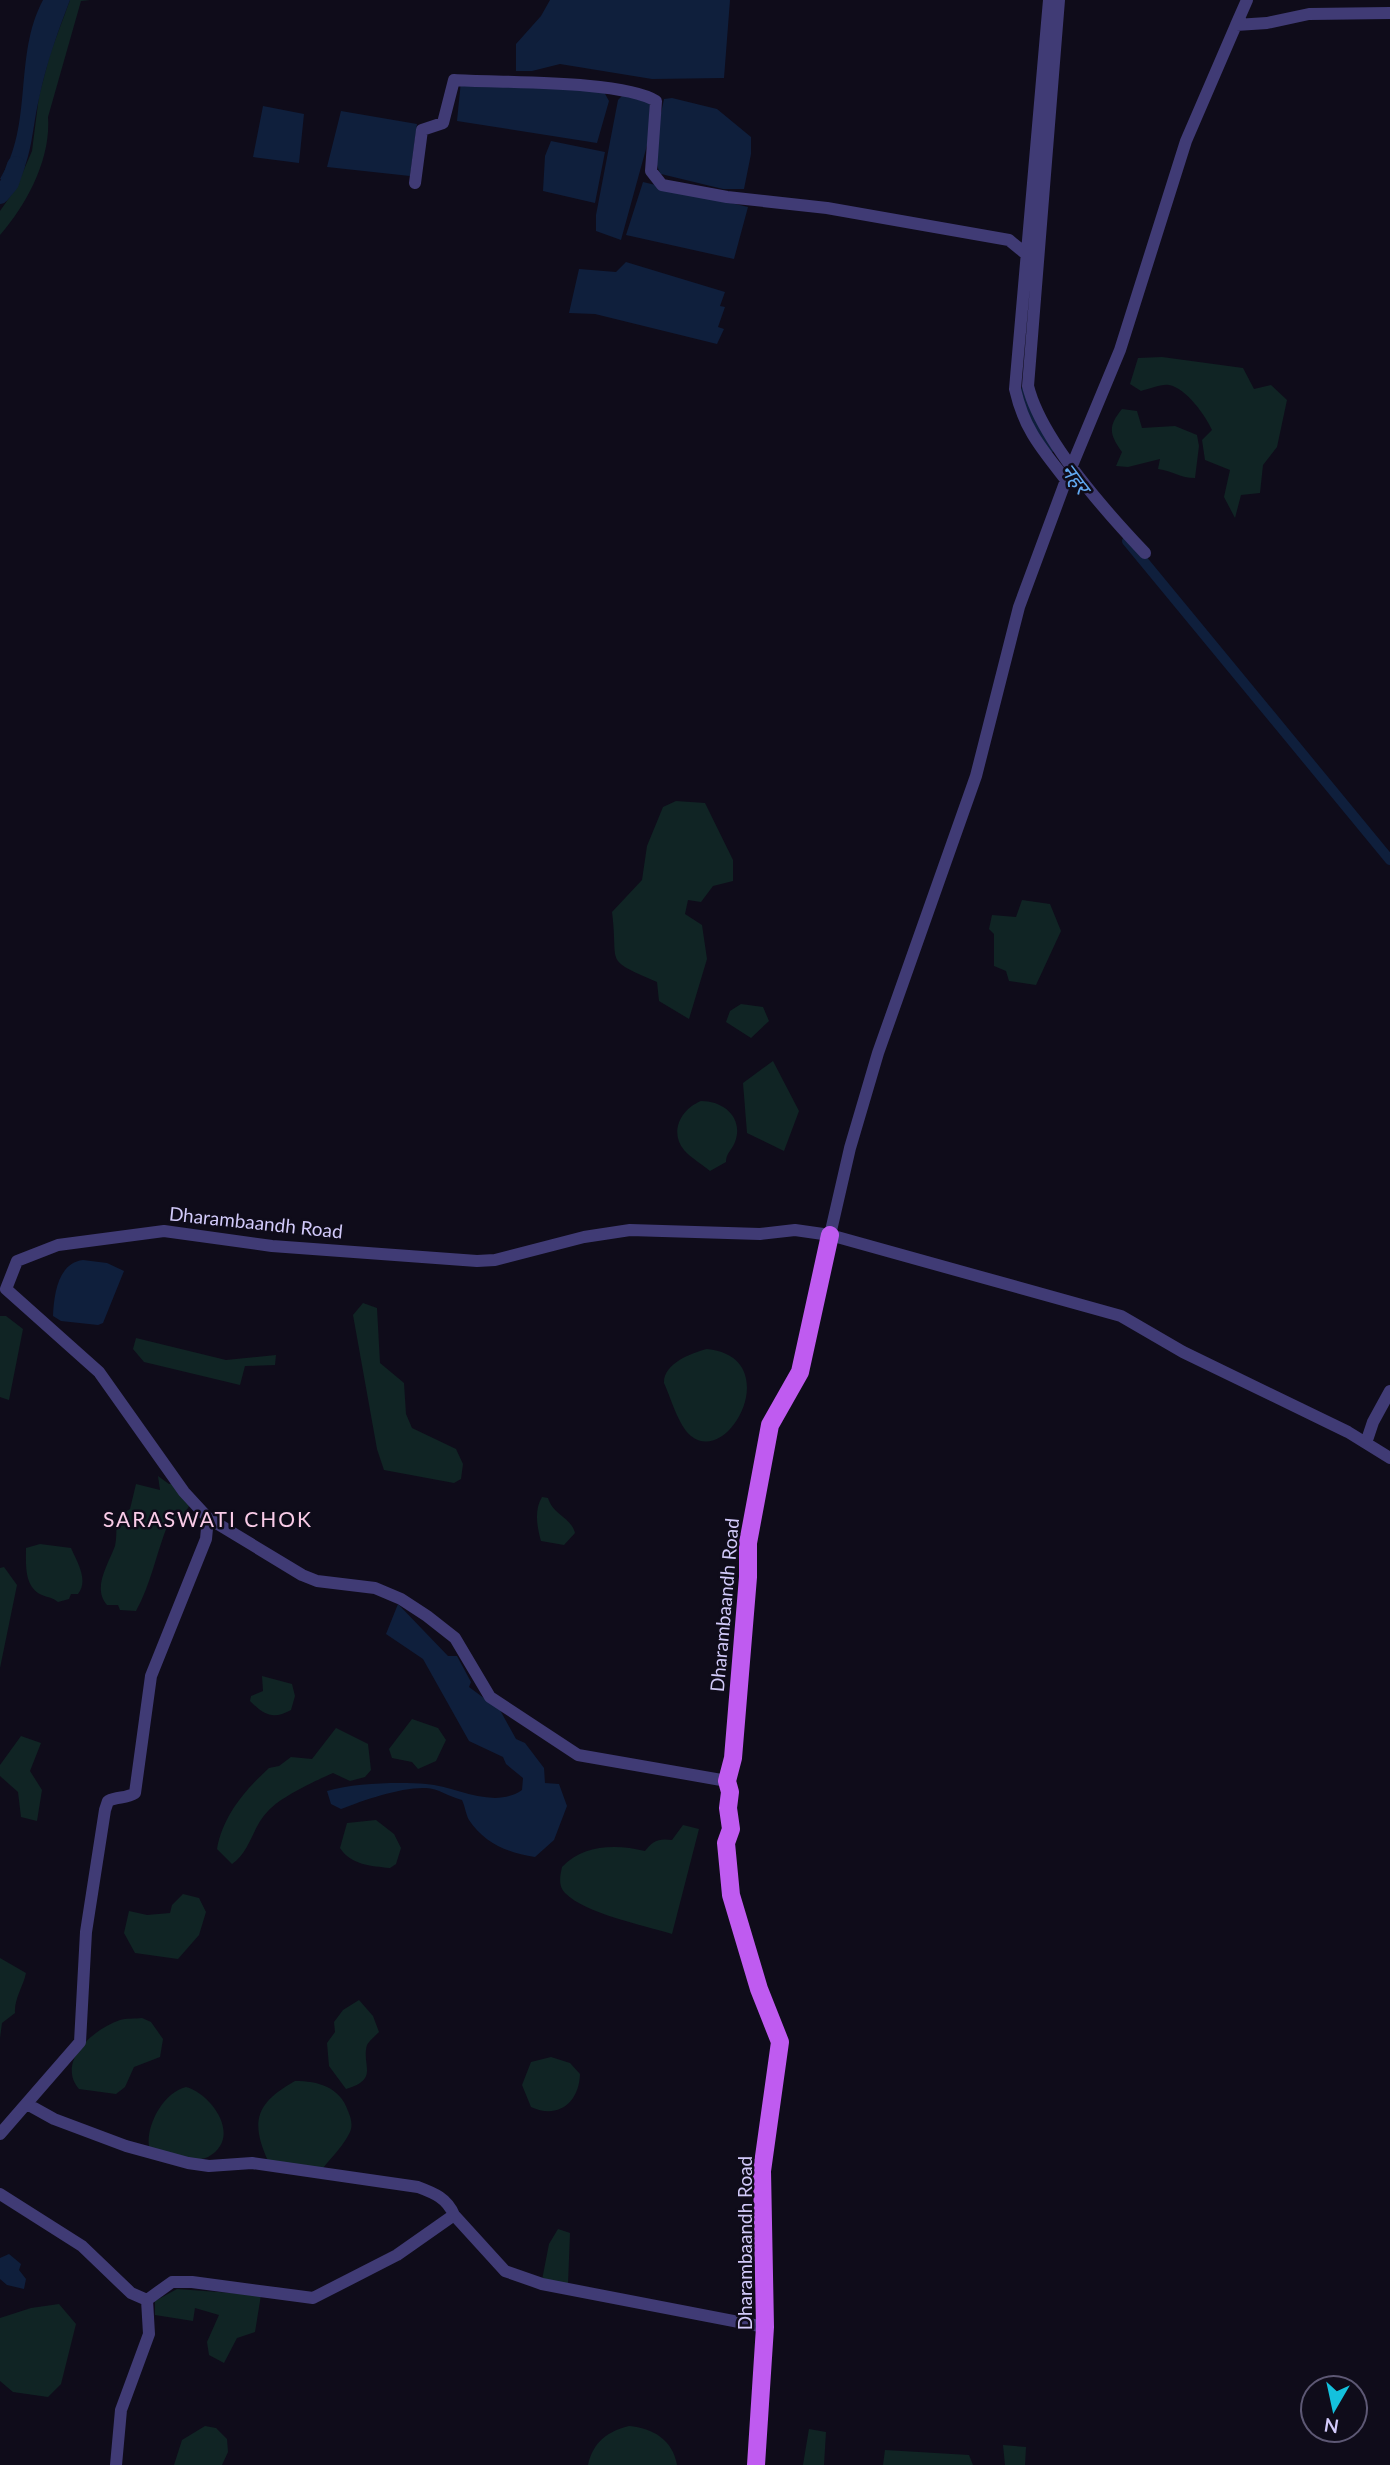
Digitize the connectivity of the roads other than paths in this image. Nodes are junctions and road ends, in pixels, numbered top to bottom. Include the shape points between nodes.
1 (1049, 0) edge
2 (1059, 0) edge
3 (1247, 0) edge
4 (1390, 13) edge
5 (1236, 25) junction
6 (415, 183) dead end
7 (1026, 254) junction
8 (1068, 474) junction
9 (1145, 553) dead end
10 (830, 1236) junction
11 (1390, 1391) edge
12 (1366, 1443) junction
13 (1390, 1458) edge
14 (208, 1518) junction
15 (727, 1780) junction
16 (27, 2104) junction
17 (0, 2134) edge
18 (0, 2194) edge
19 (454, 2215) junction
20 (147, 2300) junction
21 (765, 2327) junction
22 (116, 2465) edge
23 (756, 2465) edge

1 - 7 street
2 - 8 street via 1028,386
3 - 5 street
4 - 5 street via 1309,14
5 - 8 street via 1186,141 1120,350
6 - 7 street via 422,130 443,123 454,80 644,93 656,101 651,171 662,185 1009,240
7 - 8 street via 1015,389 1032,437
8 - 9 street
8 - 10 street via 1019,607 976,776 877,1053
10 - 12 street via 1121,1316
10 - 14 street, Dharambaandh Road via 795,1230 760,1234 630,1230 495,1260 466,1261 272,1246 164,1231 58,1245 20,1258 6,1289 99,1372 184,1492
10 - 15 main road, Dharambaandh Road via 800,1372 770,1425 748,1543 733,1758
11 - 12 street
12 - 13 street
14 - 15 street, Dharambaandh Road via 302,1575 375,1588 401,1599 455,1638 490,1697 578,1755
14 - 16 street via 206,1539 151,1676 135,1793 108,1801 86,1932 80,2042
15 - 21 main road, Dharambaandh Road via 731,1895 779,2042 762,2171
16 - 17 street
16 - 19 street via 126,2146 188,2163 253,2163 418,2187 437,2194
18 - 20 street via 82,2246 131,2293
19 - 20 street via 397,2255 313,2298 172,2282
19 - 21 street via 511,2274
20 - 22 street via 149,2334 121,2410
21 - 23 main road, Dharambaandh Road

